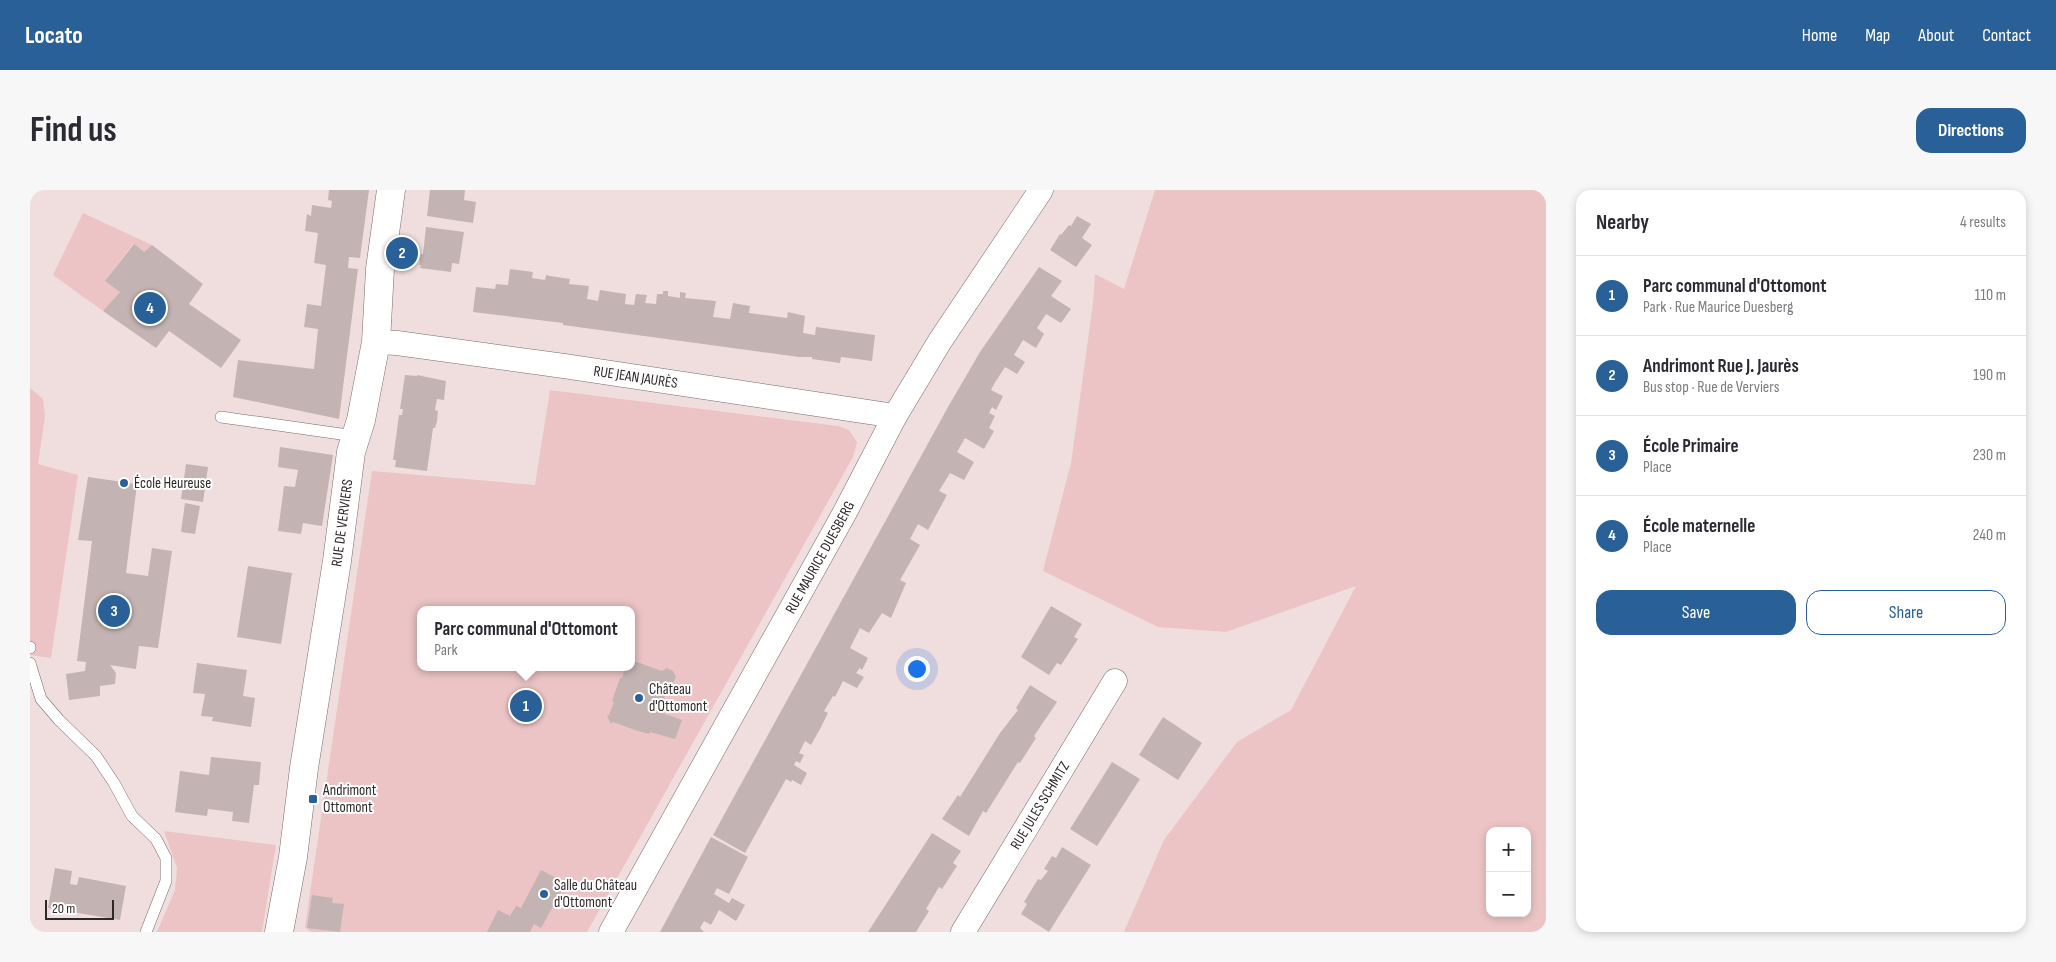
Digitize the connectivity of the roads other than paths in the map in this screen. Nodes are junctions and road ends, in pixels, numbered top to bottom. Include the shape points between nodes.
1 (391, 190) edge
2 (1041, 190) edge
3 (376, 342) junction
4 (895, 416) junction
5 (221, 417) dead end
6 (355, 436) junction
7 (30, 663) edge
8 (1115, 680) dead end
9 (293, 857) junction
10 (146, 932) edge
11 (279, 932) edge
12 (298, 932) edge
13 (611, 932) edge
14 (963, 932) edge

1 - 3 street, RUE DE VERVIERS via 380,269
2 - 4 street, RUE MAURICE DUESBERG via 940,341
3 - 4 street, RUE JEAN JAURÈS via 574,367
3 - 6 street, RUE DE VERVIERS
4 - 13 street, RUE MAURICE DUESBERG via 839,523
5 - 6 lane
6 - 9 street, RUE DE VERVIERS
7 - 10 lane via 41,699 96,756 132,816 156,839 166,858 166,881
8 - 14 street, RUE JULES SCHMITZ
9 - 11 street, RUE DE VERVIERS
9 - 12 street, RUE DE VERVIERS

